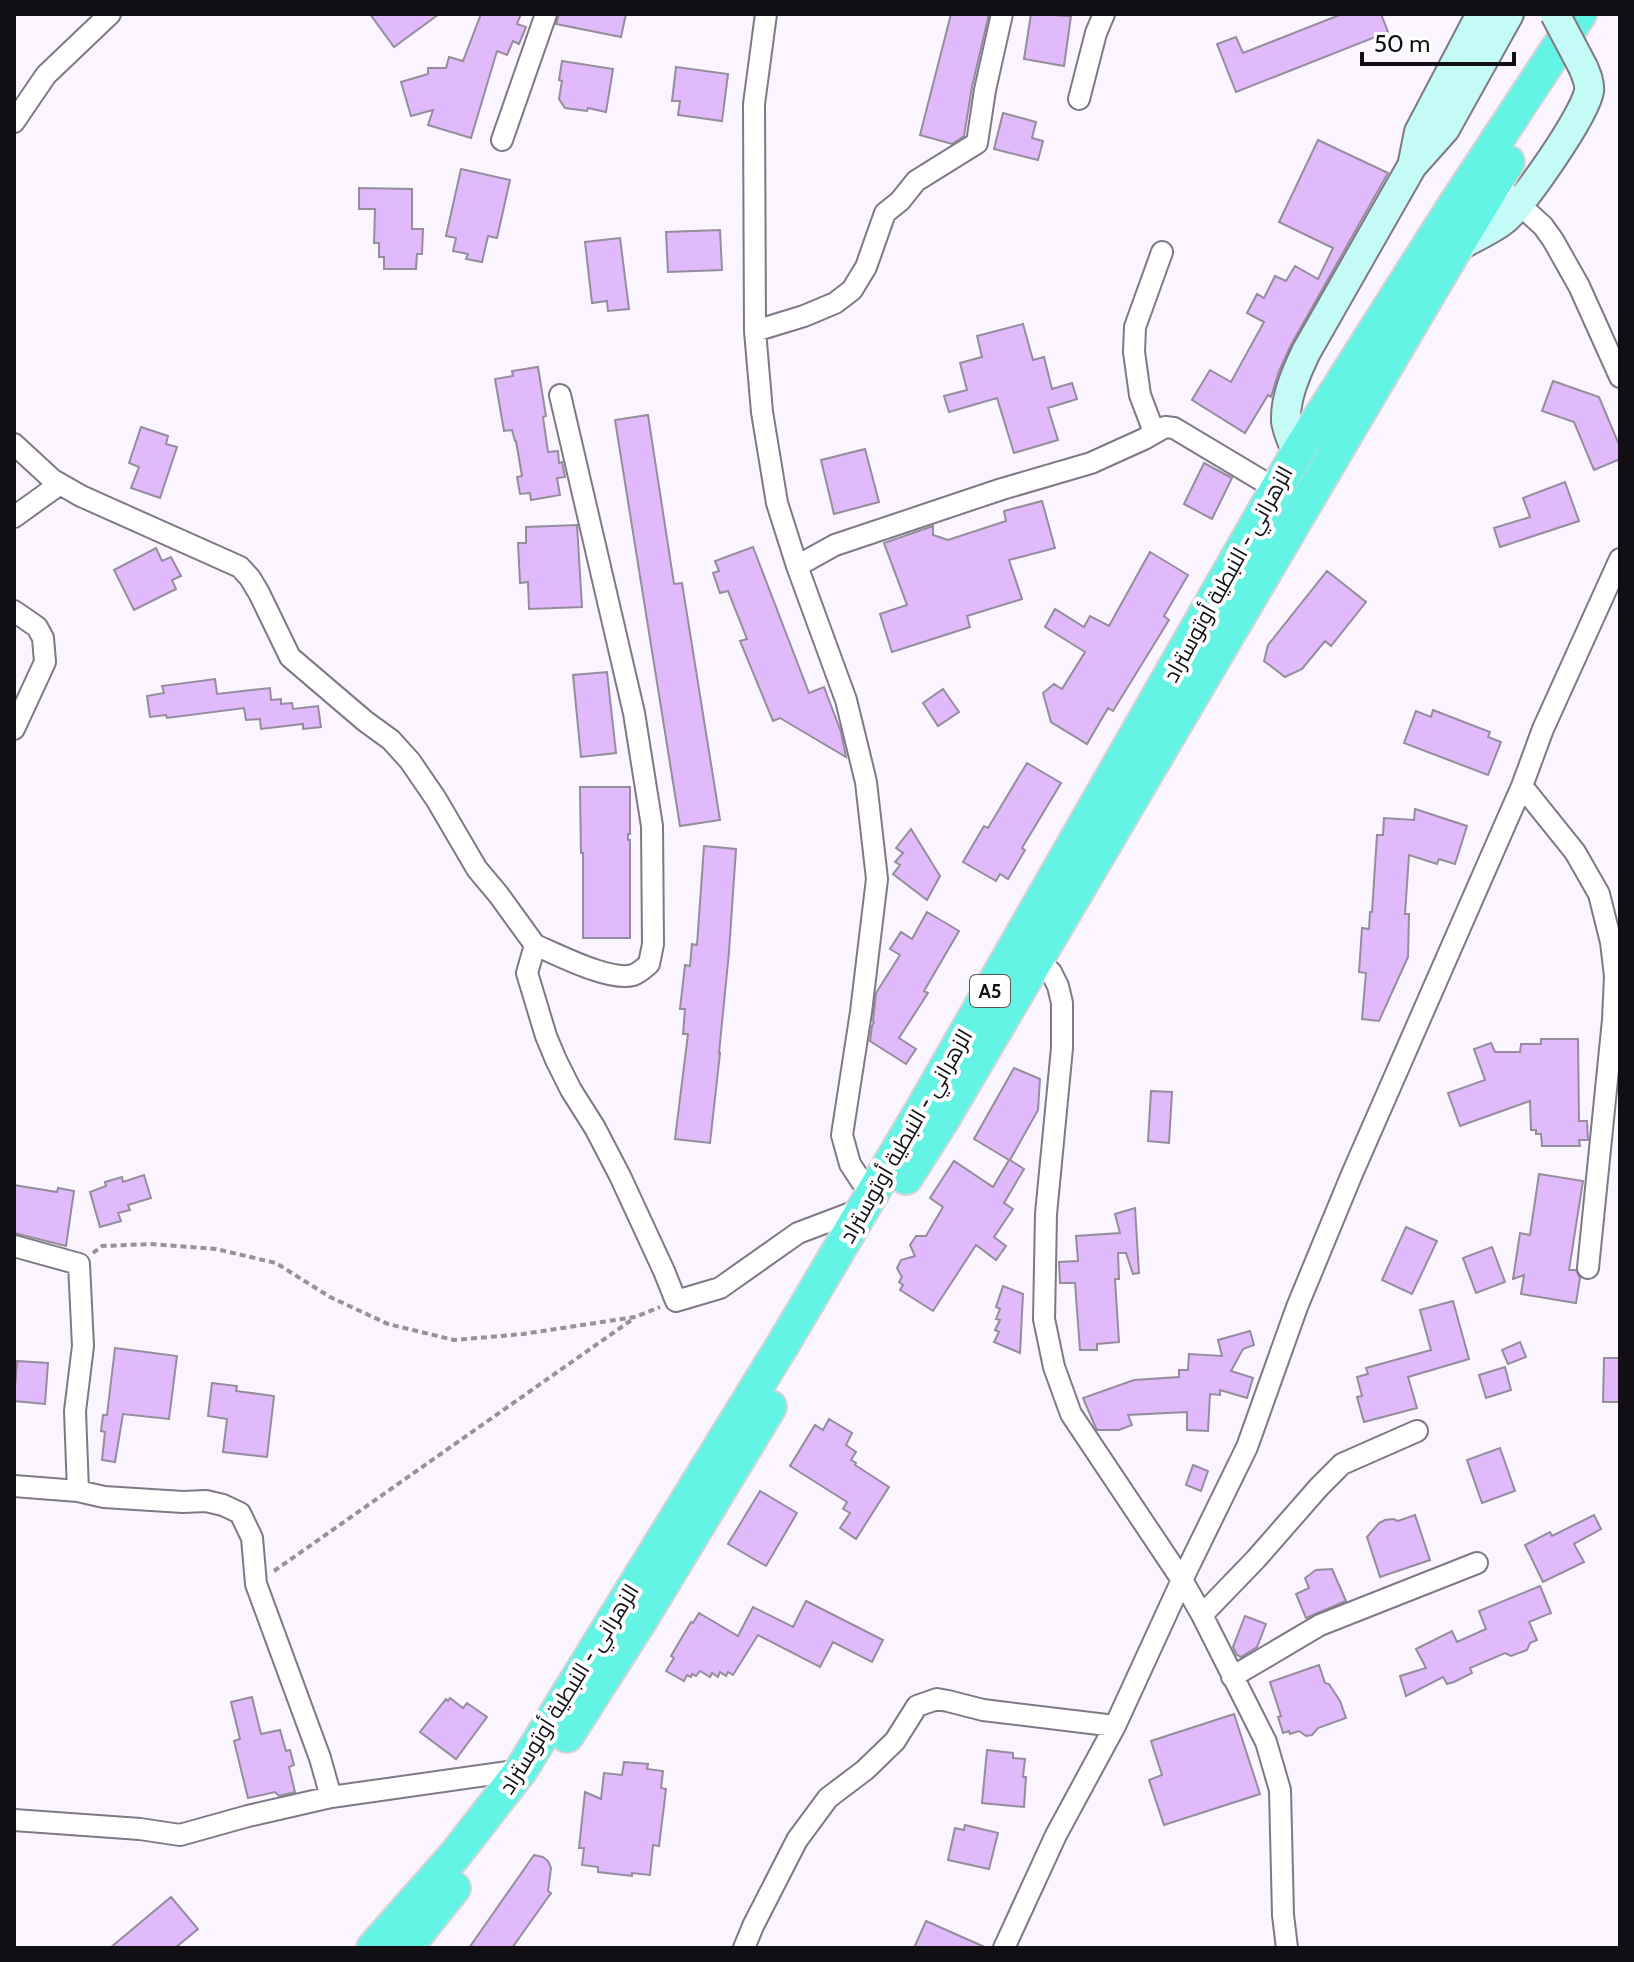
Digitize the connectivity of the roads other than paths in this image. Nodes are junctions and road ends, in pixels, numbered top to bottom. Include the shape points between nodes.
1 (110, 14) edge
2 (546, 14) edge
3 (766, 14) edge
4 (1002, 14) edge
5 (1104, 14) edge
6 (1481, 14) edge
7 (1509, 14) edge
8 (1555, 14) edge
9 (1580, 14) edge
10 (1603, 14) edge
11 (1079, 99) dead end
12 (14, 122) edge
13 (502, 140) dead end
14 (1412, 166) junction
15 (1495, 182) junction
16 (1519, 204) junction
17 (1456, 248) junction
18 (1162, 252) dead end
19 (755, 331) junction
20 (1620, 377) edge
21 (560, 395) dead end
22 (1154, 432) junction
23 (14, 444) edge
24 (1297, 453) junction
25 (60, 484) junction
26 (1276, 489) junction
27 (14, 517) edge
28 (1620, 559) edge
29 (797, 566) junction
30 (14, 611) edge
31 (14, 729) edge
32 (1522, 786) junction
33 (535, 945) junction
34 (1037, 959) junction
35 (932, 1115) junction
36 (880, 1191) junction
37 (14, 1246) edge
38 (1588, 1268) dead end
39 (1417, 1431) dead end
40 (14, 1486) edge
41 (78, 1491) junction
42 (1477, 1563) dead end
43 (1182, 1580) junction
44 (1202, 1615) junction
45 (1232, 1677) junction
46 (1115, 1726) junction
47 (521, 1770) junction
48 (331, 1797) junction
49 (14, 1820) edge
50 (373, 1948) edge
51 (406, 1948) edge
52 (744, 1948) edge
53 (1004, 1948) edge
54 (1287, 1948) edge

1 - 12 street via 46,75
2 - 13 street
3 - 19 street via 754,104
4 - 19 street via 977,143 916,181 885,213 852,290 835,303
5 - 11 street
6 - 14 main road via 1419,132
7 - 14 main road via 1445,129
8 - 16 main road, bridge via 1589,90 1562,143
9 - 24 highway, الزهراني - النبطية أوتوستراد / A5
10 - 15 highway, الزهراني - النبطية أوتوستراد / A5
14 - 24 main road via 1296,375 1286,423
15 - 16 street
15 - 17 highway, الزهراني - النبطية أوتوستراد / A5
16 - 17 main road via 1505,220
16 - 20 street via 1543,226 1579,286
17 - 34 highway, الزهراني - النبطية أوتوستراد / A5
18 - 22 street via 1135,327 1140,395
19 - 29 street via 777,503
21 - 33 street via 634,713 652,826 653,944 649,964 625,976 598,971
22 - 26 street via 1174,428
22 - 29 street via 1091,463 835,545
23 - 25 street
24 - 26 highway, الزهراني - النبطية أوتوستراد / A5
25 - 27 street
25 - 33 street via 240,567 290,657 410,761 477,869
26 - 35 highway, الزهراني - النبطية أوتوستراد / A5
28 - 32 street
29 - 36 street via 846,700 866,782 877,879 842,1135 850,1164
30 - 31 street via 37,627 45,662
32 - 38 street via 1575,852 1599,894 1611,942 1613,1020
32 - 43 street via 1352,1174 1247,1447
33 - 36 street via 527,973 556,1060 620,1176 676,1301 720,1288 798,1233
34 - 35 highway, الزهراني - النبطية أوتوستراد / A5
34 - 43 street via 1051,972 1062,1003 1044,1319 1054,1367 1071,1414
35 - 36 highway, الزهراني - النبطية أوتوستراد / A5
36 - 47 highway, الزهراني - النبطية أوتوستراد / A5
36 - 51 highway, الزهراني - النبطية أوتوستراد / A5 via 748,1445 585,1709 531,1791
37 - 41 street via 79,1264 83,1346 75,1411
39 - 44 street via 1342,1464
40 - 41 street
41 - 48 street via 206,1501 240,1513 252,1538 256,1584
42 - 45 street via 1320,1625
43 - 44 street
43 - 46 street
44 - 45 street
45 - 54 street via 1266,1742 1280,1790
46 - 52 street via 937,1699 917,1706 895,1741 828,1798 797,1840
46 - 53 street via 1056,1835
47 - 48 street
47 - 50 highway, الزهراني - النبطية أوتوستراد / A5
48 - 49 street via 180,1835

